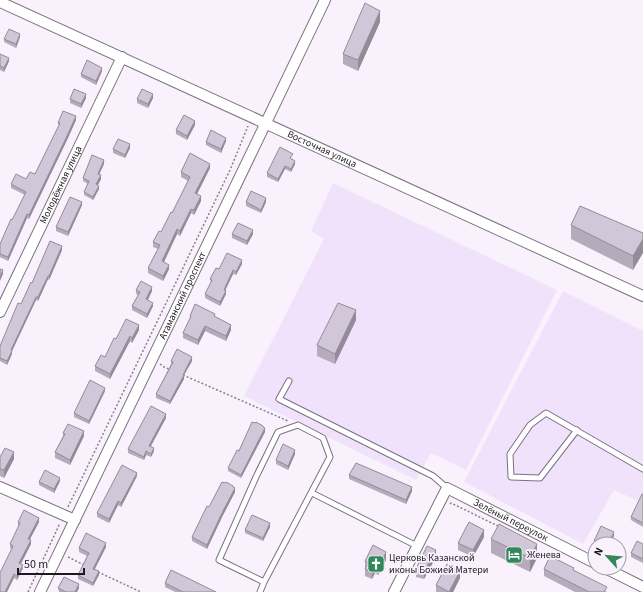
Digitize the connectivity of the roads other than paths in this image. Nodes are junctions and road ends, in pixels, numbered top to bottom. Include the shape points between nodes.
1 (325, 0) edge
2 (0, 2) edge
3 (122, 57) junction
4 (265, 124) junction
5 (643, 296) edge
6 (0, 312) edge
7 (289, 381) dead end
8 (577, 430) junction
9 (643, 469) edge
10 (0, 487) edge
11 (447, 488) junction
12 (312, 493) junction
13 (75, 520) junction
14 (418, 546) junction
15 (587, 559) edge
16 (621, 576) edge
17 (264, 582) junction
18 (643, 587) edge
19 (40, 592) edge
20 (260, 592) edge
21 (394, 592) edge

1 - 4 street, Атаманский проспект
2 - 3 street, Восточная улица
3 - 4 street, Восточная улица
3 - 6 street, Молодёжная улица
4 - 5 street, Восточная улица
4 - 13 street, Атаманский проспект
7 - 11 lane via 279,399 433,476
8 - 8 lane via 540,478 511,477 510,454 530,425 546,413
8 - 9 lane
10 - 13 street
11 - 14 street
11 - 15 street, Зелёный переулок
12 - 14 lane
12 - 17 lane
12 - 17 lane via 330,457 323,438 298,425 278,432 219,560
13 - 19 street, Атаманский проспект
14 - 21 street
16 - 18 street
17 - 20 lane

